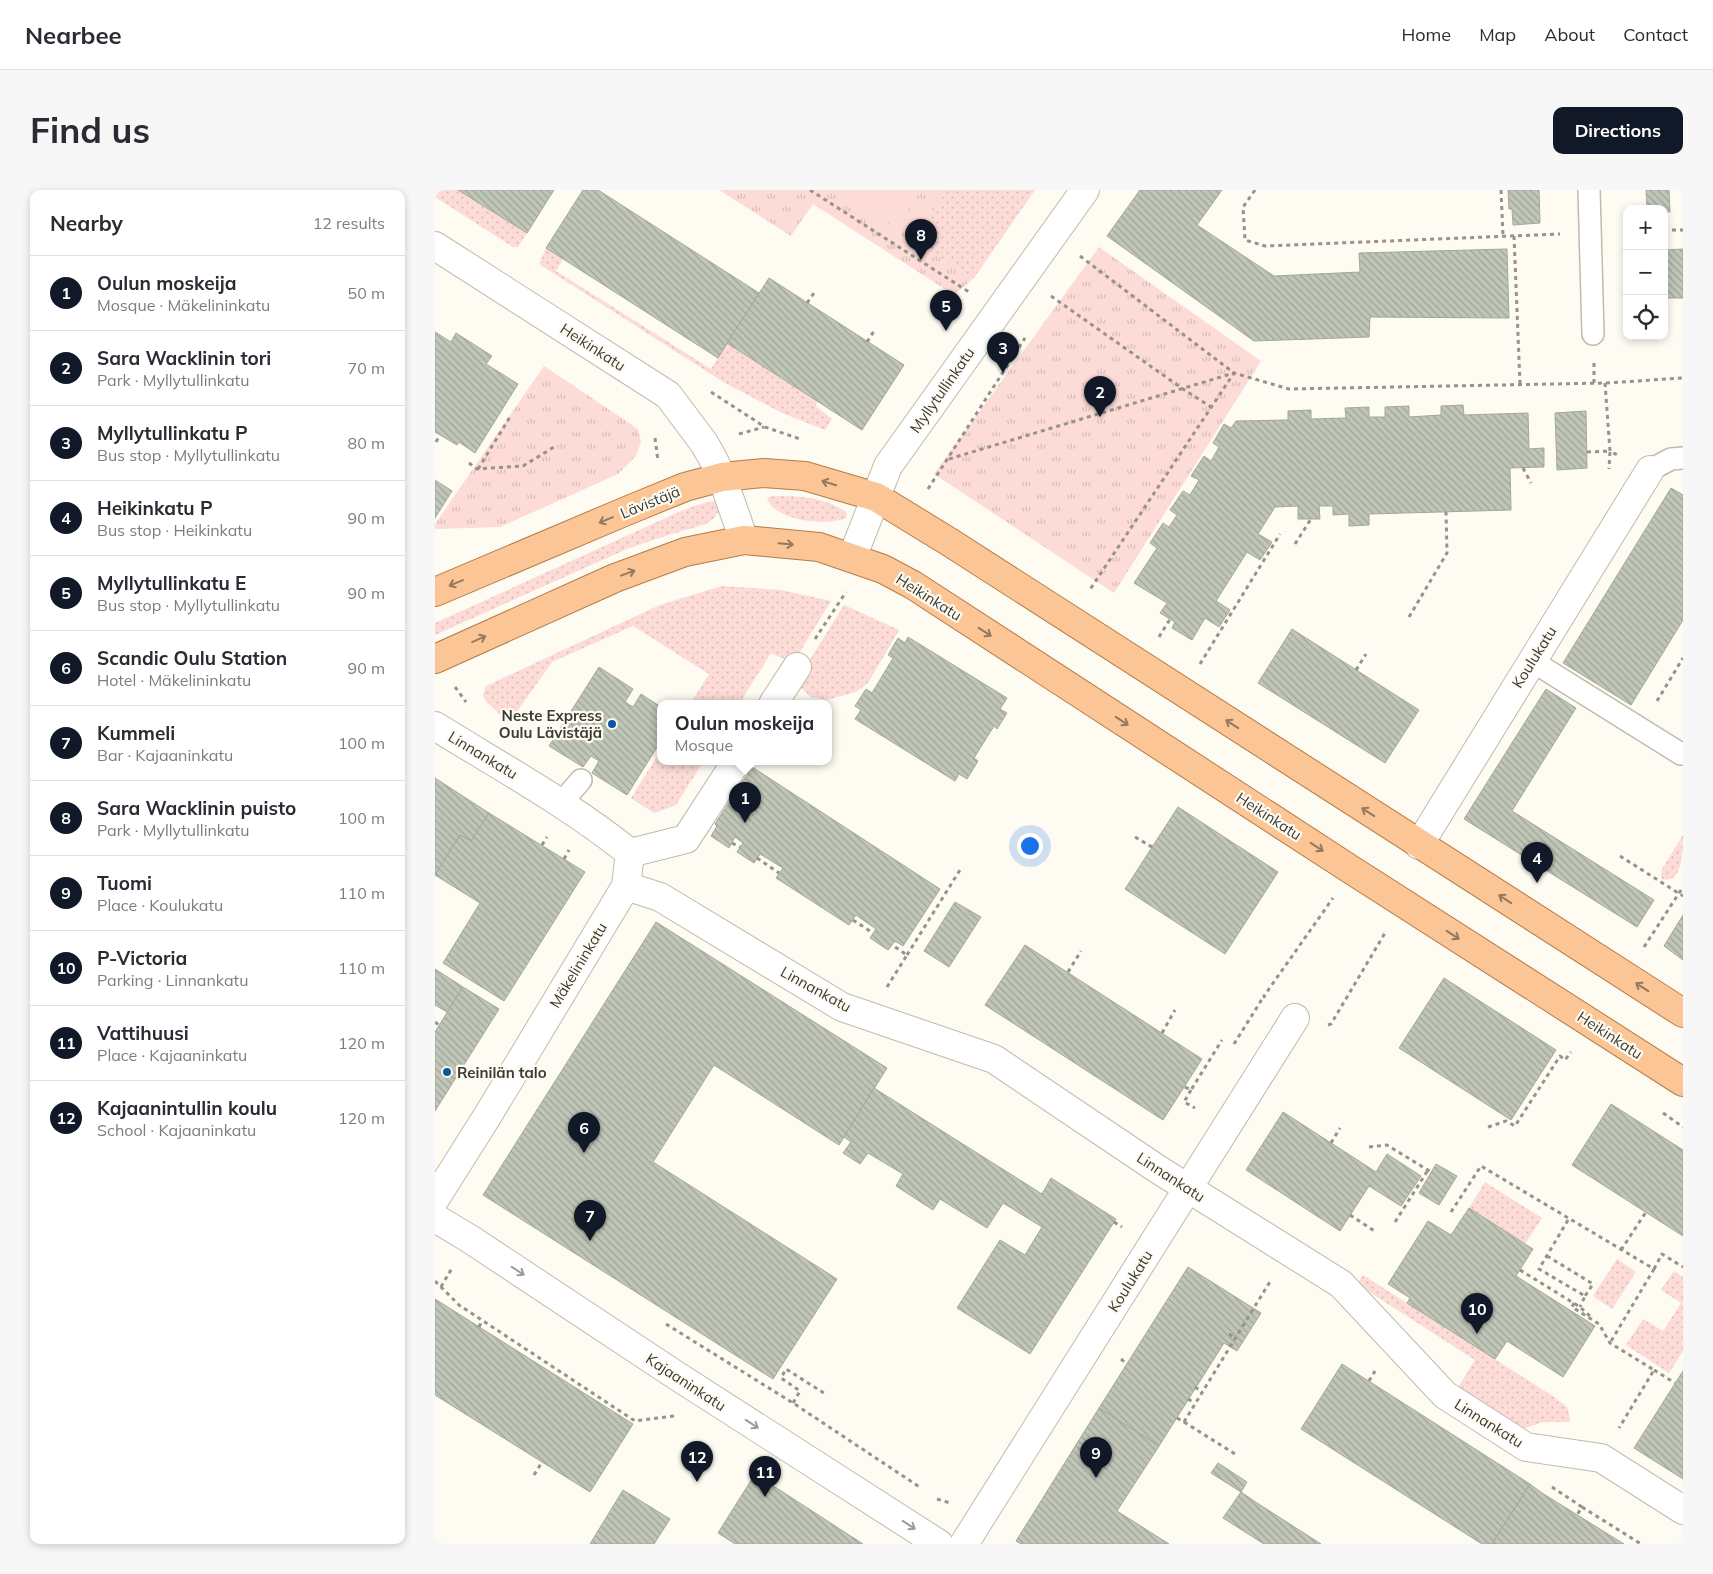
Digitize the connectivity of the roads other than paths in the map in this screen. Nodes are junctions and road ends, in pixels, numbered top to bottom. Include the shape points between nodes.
1 (1085, 190) edge
2 (1589, 190) edge
3 (435, 246) edge
4 (1593, 334) dead end
5 (1683, 458) edge
6 (1650, 470) joint
7 (723, 477) junction
8 (876, 497) junction
9 (744, 540) junction
10 (852, 558) junction
11 (435, 592) edge
12 (435, 659) edge
13 (1532, 661) junction
14 (797, 667) road end
15 (776, 700) edge
16 (435, 726) edge
17 (1681, 754) dead end
18 (733, 765) edge
19 (581, 780) dead end
20 (561, 803) junction
21 (1419, 845) junction
22 (630, 853) junction
23 (626, 886) junction
24 (1683, 1013) edge
25 (1290, 1028) road end
26 (1683, 1082) edge
27 (1188, 1189) junction
28 (435, 1199) edge
29 (435, 1218) edge
30 (1683, 1510) edge
31 (939, 1544) edge
32 (965, 1544) edge

1 - 8 street, Myllytullinkatu via 888,466
2 - 4 lane
3 - 7 street, Heikinkatu via 668,395 704,443
5 - 6 lane via 1671,458
6 - 13 street, Koulukatu
8 -> 7 main road, Lävistäjä via 805,476 764,473
7 - 9 street, Heikinkatu
7 -> 11 main road, Lävistäjä via 685,487
8 - 10 street, Myllytullinkatu
21 -> 8 main road
9 -> 10 main road via 819,547
12 -> 9 main road via 615,578 685,552
10 -> 26 main road, Heikinkatu via 913,585
13 - 17 lane
13 - 21 street, Koulukatu
14 - 15 street
16 - 20 street, Linnankatu
18 - 22 street via 686,839
19 - 20 lane
20 - 22 street, Linnankatu
24 -> 21 main road
22 - 23 street, Mäkelininkatu
23 - 27 street, Linnankatu via 660,897 842,1006 993,1059
23 - 28 street, Mäkelininkatu
25 - 27 street, Koulukatu
27 - 30 street, Linnankatu via 1341,1284 1445,1395 1526,1447 1601,1458
27 - 32 street, Koulukatu
29 -> 31 street, Kajaaninkatu

